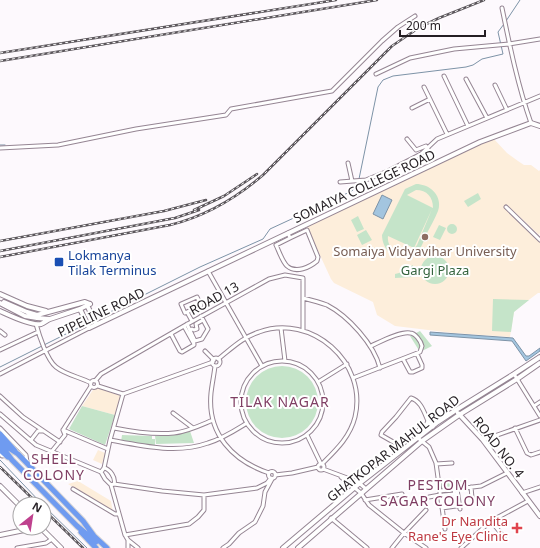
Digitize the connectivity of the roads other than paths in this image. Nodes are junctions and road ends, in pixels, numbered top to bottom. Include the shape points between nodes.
1 (502, 8) dead end
2 (415, 16) dead end
3 (540, 39) edge
4 (509, 44) junction
5 (376, 74) dead end
6 (444, 76) dead end
7 (466, 79) dead end
8 (495, 85) dead end
9 (424, 86) dead end
10 (540, 96) edge
11 (430, 99) junction
12 (524, 103) junction
13 (412, 108) dead end
14 (507, 110) junction
15 (487, 118) junction
16 (531, 123) junction
17 (540, 125) edge
18 (468, 126) junction
19 (447, 134) junction
20 (407, 139) dead end
21 (0, 148) edge
22 (428, 149) junction
23 (348, 163) dead end
24 (353, 181) junction
25 (340, 182) dead end
26 (506, 207) dead end
27 (304, 225) junction
28 (307, 230) junction
29 (288, 233) junction
30 (290, 238) junction
31 (540, 239) edge
32 (273, 240) junction
33 (276, 245) junction
34 (208, 271) junction
35 (0, 294) edge
36 (303, 298) junction
37 (0, 302) edge
38 (226, 303) junction
39 (88, 304) junction
40 (80, 309) junction
41 (0, 311) edge
42 (49, 311) junction
43 (187, 312) junction
44 (201, 316) junction
45 (50, 319) junction
46 (203, 320) junction
47 (94, 321) junction
48 (192, 321) junction
49 (36, 324) junction
50 (87, 325) junction
51 (185, 325) junction
52 (281, 328) junction
53 (190, 330) junction
54 (303, 330) junction
55 (0, 331) edge
56 (38, 332) junction
57 (171, 334) junction
58 (5, 335) dead end
59 (246, 338) junction
60 (371, 346) junction
61 (0, 350) edge
62 (45, 350) junction
63 (205, 351) dead end
64 (417, 354) junction
65 (540, 357) edge
66 (218, 359) junction
67 (403, 359) junction
68 (285, 361) junction
69 (214, 363) junction
70 (540, 363) edge
71 (347, 364) junction
72 (262, 366) junction
73 (380, 368) junction
74 (0, 374) edge
75 (514, 374) junction
76 (353, 378) junction
77 (517, 379) junction
78 (95, 381) junction
79 (318, 382) junction
80 (91, 384) junction
81 (98, 386) junction
82 (489, 390) junction
83 (123, 394) junction
84 (492, 394) junction
85 (0, 396) edge
86 (540, 402) edge
87 (534, 406) junction
88 (456, 410) junction
89 (173, 413) dead end
90 (0, 414) edge
91 (459, 415) junction
92 (540, 416) edge
93 (213, 420) junction
94 (540, 420) edge
95 (428, 421) junction
96 (247, 424) junction
97 (433, 426) junction
98 (0, 428) edge
99 (114, 428) junction
100 (193, 428) junction
101 (515, 428) junction
102 (63, 430) junction
103 (0, 434) edge
104 (307, 435) junction
105 (221, 439) junction
106 (0, 440) edge
107 (31, 440) junction
108 (110, 440) junction
109 (420, 440) junction
110 (483, 440) junction
111 (59, 442) junction
112 (0, 444) edge
113 (108, 449) junction
114 (0, 450) edge
115 (52, 451) junction
116 (540, 452) edge
117 (0, 454) edge
118 (18, 454) junction
119 (6, 456) junction
120 (12, 460) junction
121 (452, 463) dead end
122 (27, 464) junction
123 (436, 464) junction
124 (320, 465) junction
125 (104, 468) junction
126 (101, 472) junction
127 (269, 473) junction
128 (507, 473) junction
129 (273, 477) junction
130 (341, 477) junction
131 (360, 483) junction
132 (112, 485) junction
133 (0, 486) edge
134 (471, 487) junction
135 (540, 487) edge
136 (354, 488) junction
137 (73, 489) dead end
138 (366, 489) junction
139 (455, 489) junction
140 (440, 491) junction
141 (361, 493) junction
142 (522, 493) junction
143 (402, 494) dead end
144 (455, 494) junction
145 (204, 495) junction
146 (440, 495) junction
147 (429, 497) dead end
148 (12, 498) edge
149 (472, 498) dead end
150 (365, 500) junction
151 (528, 501) junction
152 (444, 507) junction
153 (460, 509) dead end
154 (426, 510) dead end
155 (119, 514) junction
156 (540, 516) edge
157 (318, 518) junction
158 (331, 518) junction
159 (83, 521) junction
160 (492, 522) junction
161 (324, 524) junction
162 (77, 526) junction
163 (445, 529) dead end
164 (12, 532) edge
165 (404, 533) junction
166 (0, 534) edge
167 (125, 535) junction
168 (49, 536) edge
169 (504, 537) dead end
170 (52, 539) junction
171 (128, 540) junction
172 (17, 548) edge
173 (61, 548) edge
174 (96, 548) edge
175 (102, 548) edge
176 (107, 548) edge
177 (111, 548) edge
178 (128, 548) edge
179 (138, 548) edge
180 (223, 548) edge
181 (283, 548) edge
182 (298, 548) edge
183 (367, 548) edge
184 (392, 548) edge
185 (426, 548) edge
186 (461, 548) edge

1 - 4 street
2 - 21 street via 382,41 332,91 231,109 226,115 136,129 58,145
3 - 4 street
4 - 5 street via 454,49 410,58
4 - 12 street
6 - 18 street
7 - 15 street
8 - 14 street
9 - 11 street
10 - 12 street
11 - 13 street
11 - 19 street
12 - 14 street
12 - 16 street
14 - 15 street
15 - 18 street
16 - 17 street
16 - 27 street, SOMAIYA COLLEGE ROAD via 480,142
18 - 19 street
19 - 22 street via 437,139
20 - 22 street via 416,150 426,146
22 - 24 street via 388,171 366,180
23 - 24 street
24 - 25 street
26 - 31 street
27 - 28 street
27 - 29 street, SOMAIYA COLLEGE ROAD
28 - 30 street
28 - 33 street via 318,257 317,262 308,268 302,270 287,266
29 - 30 street
29 - 32 street, SOMAIYA COLLEGE ROAD
30 - 33 street
32 - 33 street
32 - 34 street, SOMAIYA COLLEGE ROAD
34 - 38 street
34 - 47 street, PIPELINE ROAD
35 - 42 street via 27,306
36 - 38 street, ROAD 13 via 303,278 285,275 269,279
36 - 54 street, ROAD 13
36 - 60 street via 328,306 358,330
37 - 42 street via 37,315
37 - 45 street via 26,316
38 - 44 street, ROAD 13
38 - 59 street
39 - 40 street
39 - 42 street
39 - 47 street
40 - 45 street
40 - 50 street
41 - 49 street
43 - 43 street via 185,313 181,304 198,298 201,305
43 - 48 street
44 - 46 street
44 - 48 street, ROAD 13
45 - 49 street via 42,324
46 - 53 street via 196,324 197,329
46 - 53 street via 208,330 202,339 196,341
47 - 50 street, PIPELINE ROAD
48 - 51 street, ROAD 13
49 - 56 street
50 - 62 street, PIPELINE ROAD
51 - 53 street
51 - 57 street, ROAD 13
51 - 57 street via 194,345 182,352
52 - 54 street
52 - 59 street via 259,332
52 - 68 street
54 - 71 street via 328,343
55 - 58 street
56 - 61 street
56 - 62 street
57 - 78 street, ROAD 13 via 101,374
59 - 66 street
59 - 72 street
60 - 64 street via 410,332 421,344 422,350
60 - 73 street
62 - 74 street, PIPELINE ROAD
62 - 80 street via 55,366
63 - 69 street
64 - 67 street
64 - 67 street via 422,368 413,372 410,372
65 - 75 street, GHATKOPAR MAHUL ROAD
66 - 69 street
66 - 69 street via 218,366
67 - 73 street
68 - 72 street via 274,361
68 - 79 street via 299,365 310,372
69 - 83 street
69 - 93 street via 211,393
70 - 77 street, GHATKOPAR MAHUL ROAD
71 - 76 street
71 - 79 street
72 - 96 street via 253,372 242,391 240,402
73 - 76 street
75 - 77 street
75 - 82 street, GHATKOPAR MAHUL ROAD
76 - 124 street via 357,397 355,417 348,436
77 - 84 street, GHATKOPAR MAHUL ROAD
77 - 87 street
78 - 80 street, ROAD 13
78 - 81 street
79 - 104 street via 323,406 314,428
80 - 81 street via 94,388
80 - 102 street
81 - 83 street
82 - 84 street
82 - 88 street, GHATKOPAR MAHUL ROAD
83 - 99 street
84 - 91 street, GHATKOPAR MAHUL ROAD
85 - 111 street via 23,417
86 - 87 street
87 - 92 street
88 - 91 street, ROAD NO. 4
88 - 97 street, GHATKOPAR MAHUL ROAD
89 - 100 street
90 - 107 street
91 - 109 street, GHATKOPAR MAHUL ROAD
91 - 110 street, ROAD NO. 4
93 - 100 street
93 - 105 street
94 - 101 street
95 - 95 street via 400,444 381,435 411,398 420,404
95 - 97 street
96 - 104 street via 261,437 280,443
96 - 105 street
97 - 109 street, GHATKOPAR MAHUL ROAD
98 - 122 street via 26,455
99 - 100 street via 149,434 175,433
99 - 108 street
101 - 110 street
101 - 116 street via 527,453 531,455
102 - 111 street via 65,435
102 - 113 street
103 - 118 highway
104 - 124 street
105 - 108 street via 193,447 171,448
105 - 127 street via 242,461
106 - 118 highway
107 - 111 street via 40,430
107 - 115 street via 36,445
108 - 113 street
109 - 123 street via 429,447
109 - 131 street, GHATKOPAR MAHUL ROAD
109 - 138 street, GHATKOPAR MAHUL ROAD
110 - 128 street, ROAD NO. 4
111 - 115 street
112 - 120 highway
113 - 125 street
114 - 119 highway
115 - 126 street
117 - 119 street
118 - 122 highway
119 - 120 highway
120 - 162 highway
121 - 123 street
122 - 159 highway
123 - 140 street
124 - 129 street
124 - 130 street
125 - 126 street
125 - 132 street via 108,469 115,480
126 - 132 street
127 - 129 street via 269,476
127 - 129 street via 273,472
128 - 134 street via 481,486
128 - 142 street, ROAD NO. 4
129 - 145 street via 268,483 257,488
129 - 180 street via 265,492 264,506 255,522
130 - 131 street
130 - 136 street
131 - 136 street, GHATKOPAR MAHUL ROAD
131 - 138 street
132 - 145 street
132 - 155 street
133 - 148 street
134 - 139 street
134 - 149 street
135 - 142 street
136 - 141 street
136 - 157 street, GHATKOPAR MAHUL ROAD
137 - 155 street
138 - 141 street, GHATKOPAR MAHUL ROAD
139 - 140 street
139 - 144 street
139 - 153 street
140 - 146 street
141 - 150 street
141 - 158 street, GHATKOPAR MAHUL ROAD
142 - 151 street, ROAD NO. 4
143 - 150 street
144 - 152 street via 444,495
144 - 152 street via 456,506
145 - 167 street via 204,510 192,523
146 - 147 street
146 - 152 street
150 - 165 street
151 - 156 street, ROAD NO. 4
151 - 160 street
152 - 163 street
154 - 165 street
155 - 167 street
157 - 161 street
157 - 181 street, GHATKOPAR MAHUL ROAD
158 - 161 street, GHATKOPAR MAHUL ROAD
158 - 183 street
159 - 176 highway
159 - 177 highway
160 - 169 street
160 - 186 street
161 - 182 street, GHATKOPAR MAHUL ROAD
162 - 174 highway via 82,535
162 - 175 highway
164 - 166 street
165 - 184 street
165 - 185 street
167 - 171 street
168 - 170 street
170 - 172 street via 46,543
170 - 173 street
171 - 178 street
171 - 179 street

